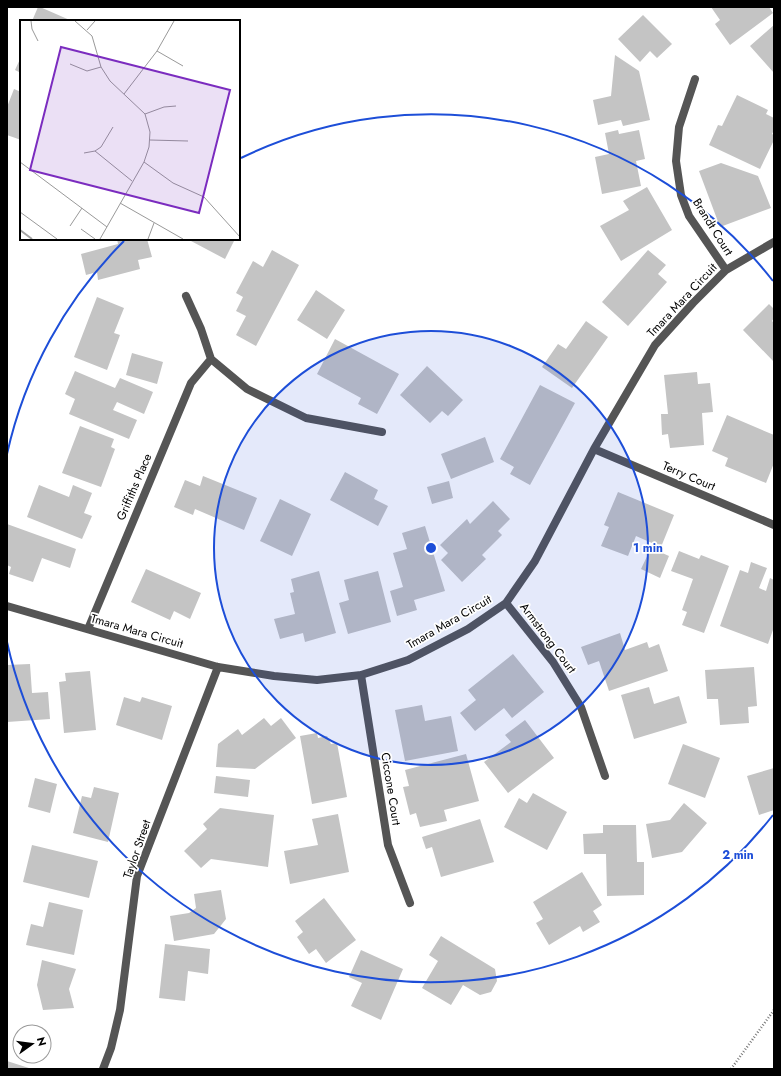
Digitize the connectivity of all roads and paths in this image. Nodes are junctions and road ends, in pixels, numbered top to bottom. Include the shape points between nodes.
1 (696, 79) dead end
2 (774, 242) edge
3 (726, 270) junction
4 (186, 296) dead end
5 (211, 359) junction
6 (382, 432) dead end
7 (594, 449) junction
8 (774, 526) edge
9 (506, 603) junction
10 (7, 606) edge
11 (88, 629) junction
12 (218, 667) junction
13 (361, 675) junction
14 (605, 776) dead end
15 (410, 903) dead end
16 (774, 1010) edge
17 (102, 1069) edge
18 (731, 1069) edge

1 - 3 street, Brandt Court via 679,128 676,161 681,196 689,216
2 - 3 street, Tmara Mara Circuit
3 - 7 street, Tmara Mara Circuit via 655,345
4 - 5 street
5 - 6 street via 247,389 306,418
5 - 11 street, Griffiths Place via 191,383
7 - 8 street, Terry Court
7 - 9 street, Tmara Mara Circuit via 536,561
9 - 13 street, Tmara Mara Circuit via 468,629 408,660
9 - 14 street, Armstrong Court via 553,662 581,706
10 - 11 street, Tmara Mara Circuit
11 - 12 street, Tmara Mara Circuit
12 - 13 street, Tmara Mara Circuit via 317,680
12 - 17 street, Taylor Street via 137,876 120,1010 111,1048
13 - 15 street, Ciccone Court via 388,845
16 - 18 path

